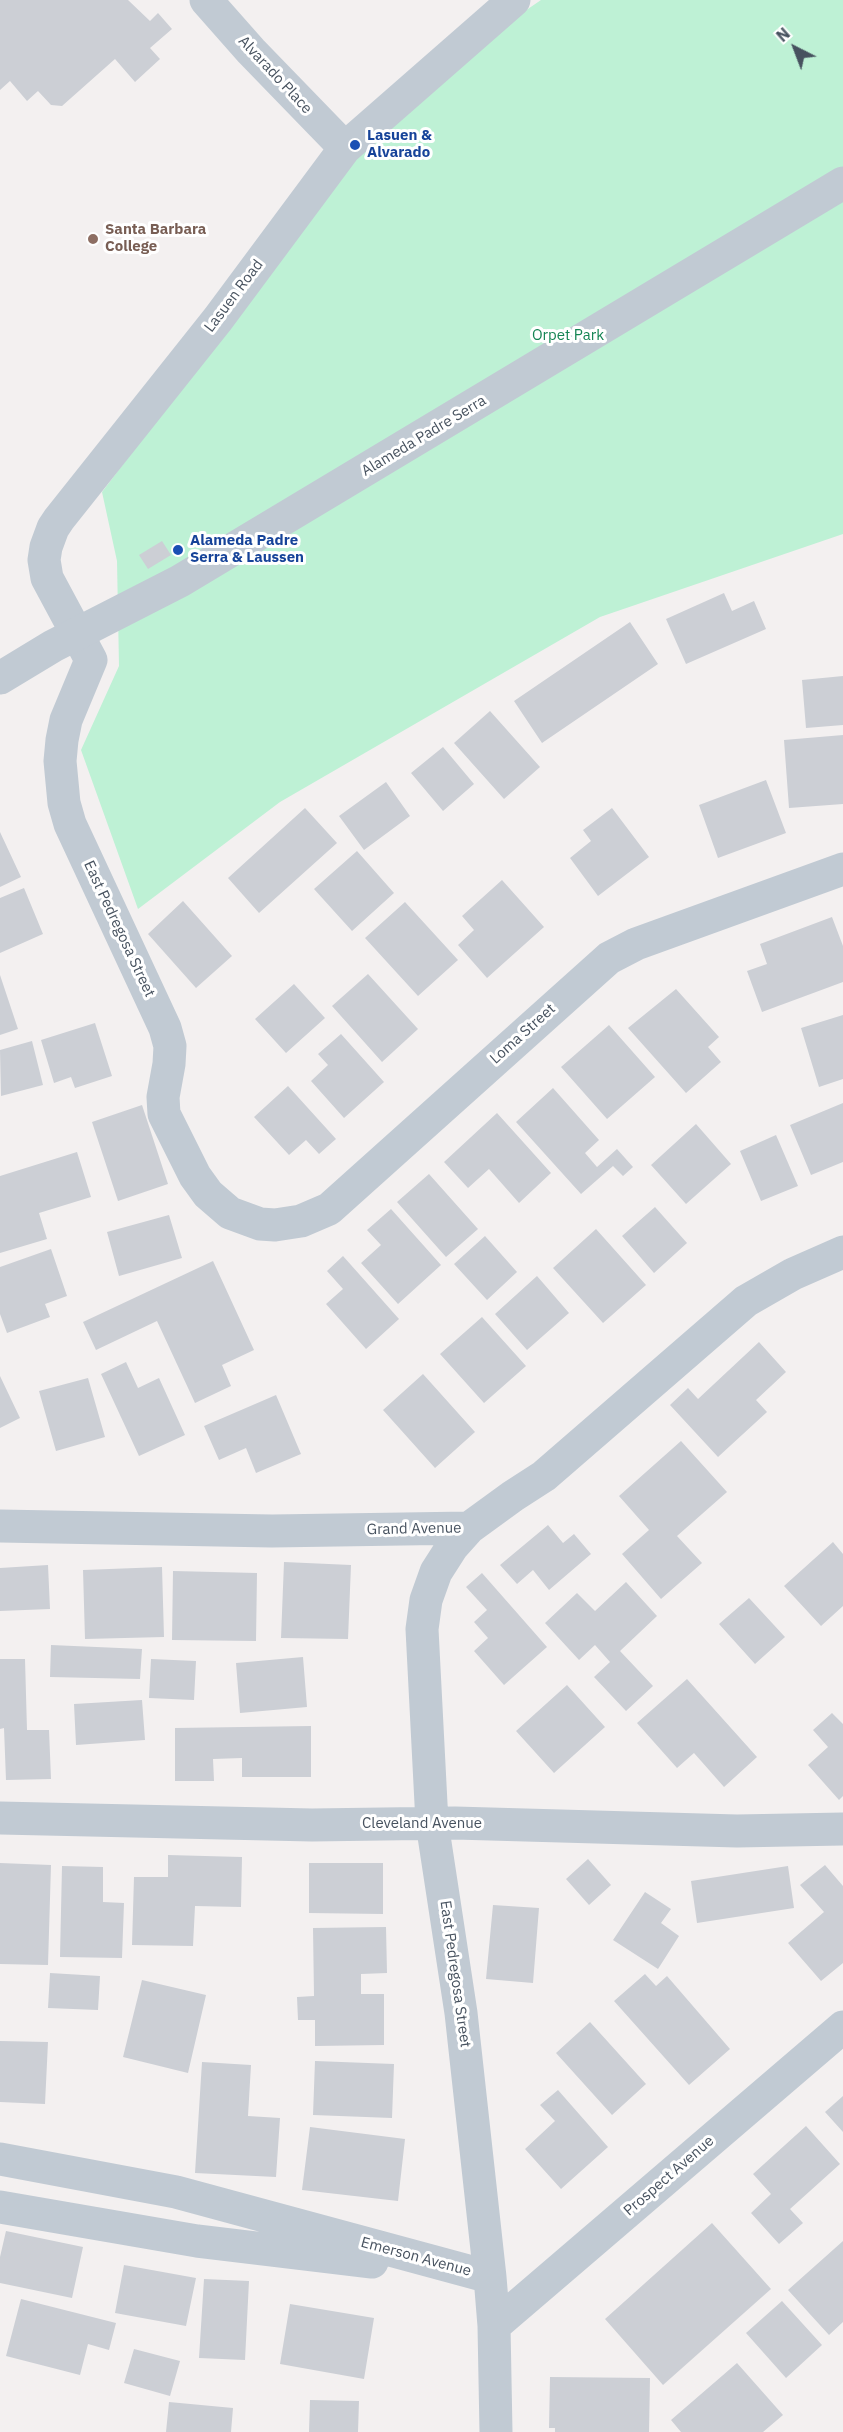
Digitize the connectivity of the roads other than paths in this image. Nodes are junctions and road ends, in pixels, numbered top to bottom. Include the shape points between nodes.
1 (206, 0) edge
2 (514, 0) edge
3 (345, 148) junction
4 (843, 183) edge
5 (77, 634) junction
6 (0, 678) edge
7 (843, 869) edge
8 (230, 1212) joint
9 (843, 1252) edge
10 (0, 1526) edge
11 (470, 1528) junction
12 (0, 1818) edge
13 (432, 1823) junction
14 (843, 1829) edge
15 (843, 2027) edge
16 (0, 2160) edge
17 (0, 2207) edge
18 (490, 2277) junction
19 (494, 2326) junction
20 (496, 2432) edge

1 - 3 street, Alvarado Place
2 - 3 street, Lasuen Road
3 - 5 street, Lasuen Road via 218,319 53,528 46,547 45,569 52,591
4 - 5 street, Alameda Padre Serra via 180,581
5 - 6 street, Alameda Padre Serra
5 - 8 street, East Pedregosa Street via 91,660 64,730 60,761 64,803 70,824 165,1028 170,1046 164,1114 195,1176 208,1194
7 - 8 street, Loma Street via 636,944 609,958 329,1209 301,1221 275,1225 260,1224
9 - 11 street, Grand Avenue via 746,1300 544,1476
10 - 11 street, Grand Avenue via 272,1531
11 - 13 street, East Pedregosa Street via 436,1572 422,1629
12 - 13 street, Cleveland Avenue via 312,1825
13 - 14 street, Cleveland Avenue via 737,1831
13 - 18 street, East Pedregosa Street via 462,2013
15 - 19 street, Prospect Avenue
16 - 18 street, Emerson Avenue via 176,2192
17 - 18 street, Emerson Avenue via 196,2241
18 - 19 street, East Pedregosa Street
19 - 20 street, East Pedregosa Street

